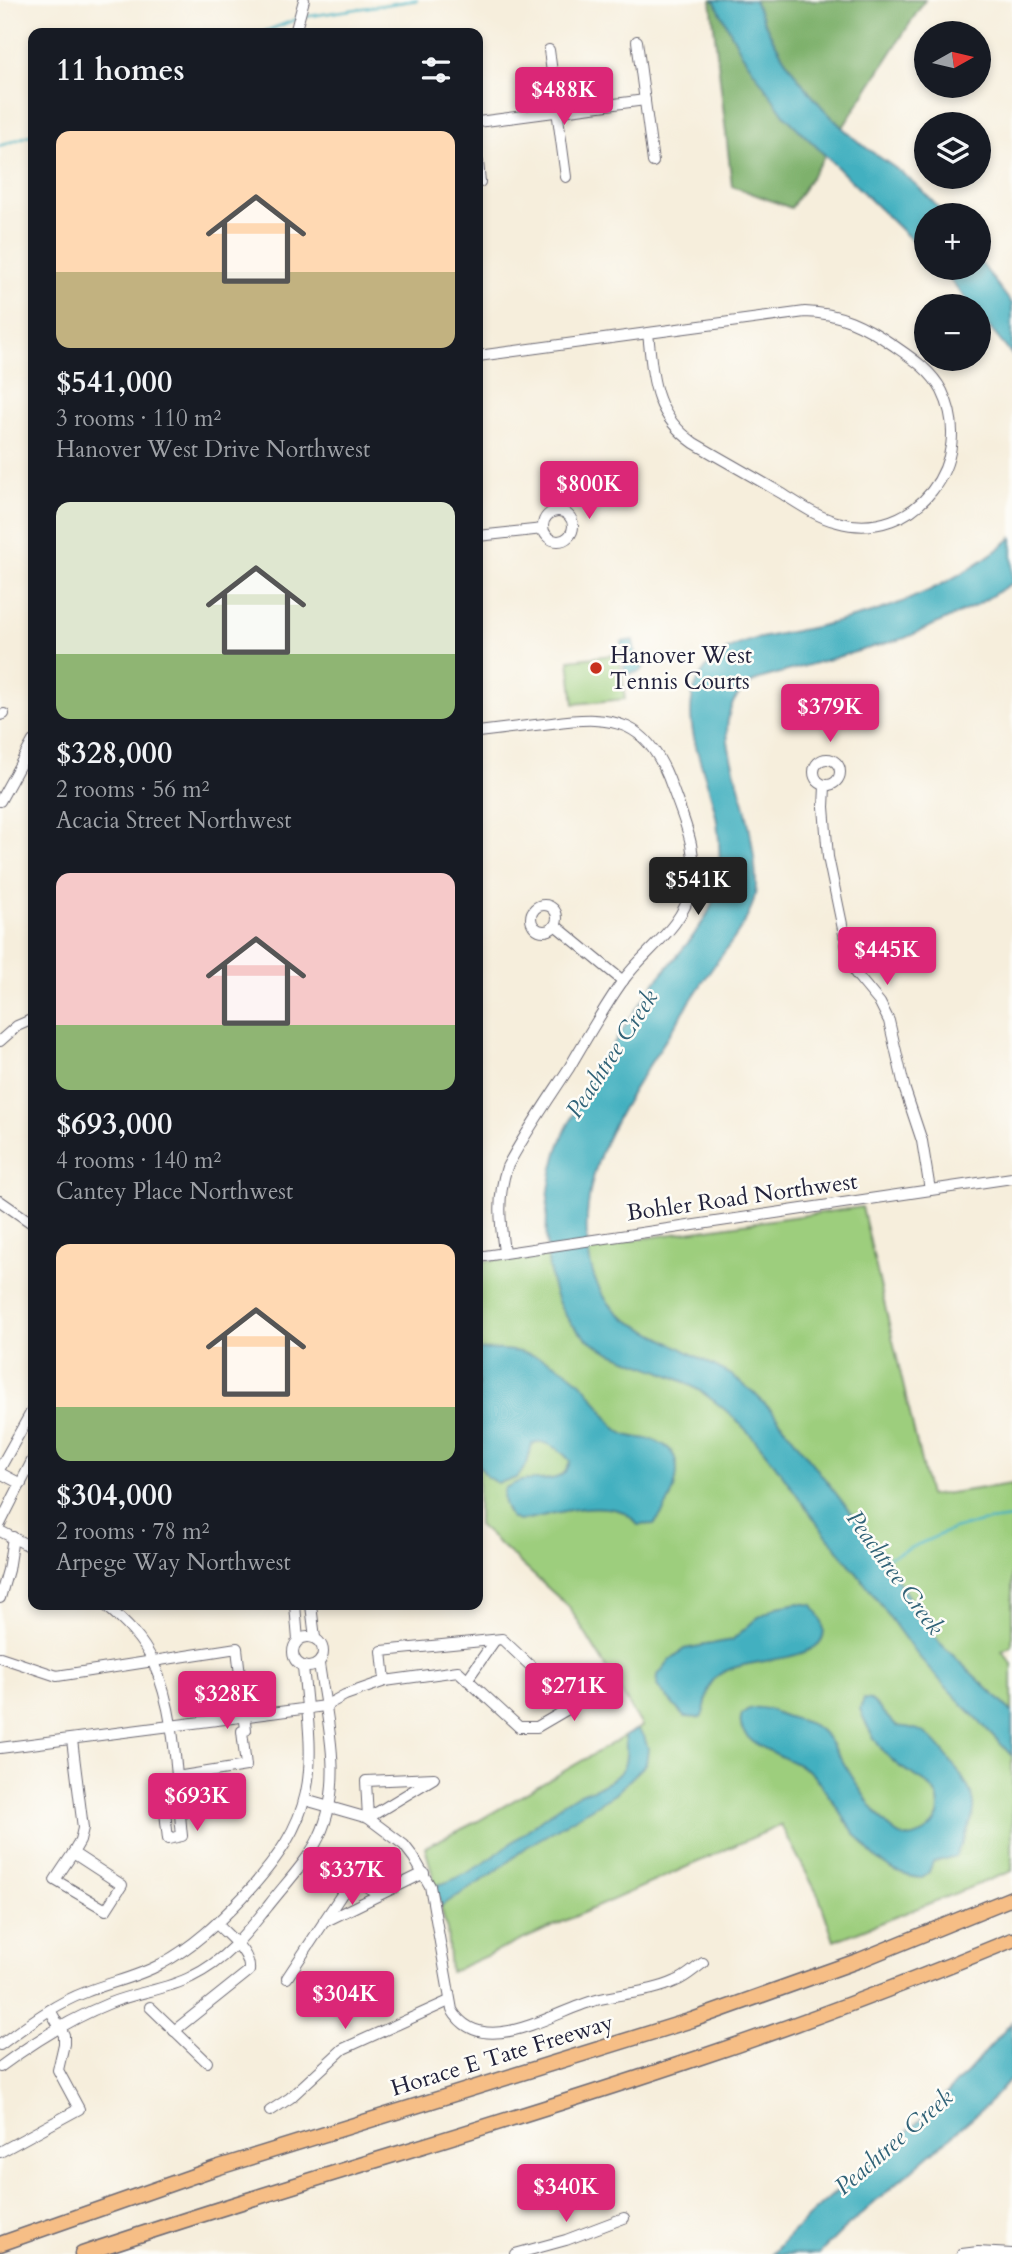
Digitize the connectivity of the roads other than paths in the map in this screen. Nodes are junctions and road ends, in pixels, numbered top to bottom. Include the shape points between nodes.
1 (304, 0) edge
2 (296, 28) edge
3 (637, 41) dead end
4 (550, 50) dead end
5 (645, 100) junction
6 (558, 112) junction
7 (483, 121) edge
8 (653, 162) dead end
9 (566, 177) dead end
10 (648, 333) junction
11 (483, 355) edge
12 (543, 529) dead end
13 (483, 535) edge
14 (483, 731) edge
15 (28, 750) edge
16 (825, 786) dead end
17 (0, 801) edge
18 (555, 925) dead end
19 (623, 981) junction
20 (28, 1021) edge
21 (0, 1041) edge
22 (1012, 1178) edge
23 (930, 1190) junction
24 (0, 1201) edge
25 (28, 1221) edge
26 (504, 1252) junction
27 (483, 1255) edge
28 (28, 1418) edge
29 (28, 1469) edge
30 (0, 1471) edge
31 (21, 1484) junction
32 (0, 1524) edge
33 (0, 1531) edge
34 (13, 1537) junction
35 (28, 1545) edge
36 (0, 1598) edge
37 (110, 1610) edge
38 (296, 1610) edge
39 (312, 1610) edge
40 (315, 1638) junction
41 (299, 1640) junction
42 (495, 1640) junction
43 (0, 1657) edge
44 (153, 1661) junction
45 (319, 1664) junction
46 (303, 1667) junction
47 (467, 1679) junction
48 (385, 1681) junction
49 (325, 1706) junction
50 (307, 1709) junction
51 (246, 1717) junction
52 (171, 1727) junction
53 (72, 1740) junction
54 (0, 1748) edge
55 (176, 1777) junction
56 (163, 1794) dead end
57 (305, 1800) junction
58 (329, 1808) junction
59 (368, 1818) junction
60 (73, 1853) junction
61 (424, 1873) junction
62 (380, 1894) junction
63 (1012, 1898) edge
64 (324, 1922) junction
65 (217, 1924) junction
66 (1005, 1943) edge
67 (237, 1944) junction
68 (703, 1963) dead end
69 (287, 1978) dead end
70 (449, 2001) junction
71 (150, 2007) dead end
72 (50, 2010) junction
73 (60, 2025) junction
74 (174, 2031) junction
75 (0, 2045) edge
76 (207, 2062) dead end
77 (0, 2067) edge
78 (270, 2111) dead end
79 (0, 2152) edge
80 (624, 2218) dead end
81 (0, 2244) edge
82 (82, 2254) edge
83 (515, 2254) edge
84 (962, 2254) edge
85 (1012, 2254) edge

1 - 2 street
3 - 5 street
4 - 6 street
5 - 6 street
5 - 8 street
6 - 7 street
6 - 9 street
10 - 10 street via 805,312 833,314 859,323 918,362 941,389 953,432 944,474 922,503 892,520 856,526 822,517 676,428 656,393
10 - 11 street
12 - 13 street
14 - 19 street via 601,719 631,729 660,757 690,836 694,878 676,923
15 - 17 street
16 - 23 street via 828,858 849,958 889,1021 922,1141
18 - 19 street
19 - 26 street via 507,1167 499,1204
20 - 21 street
22 - 23 street, Bohler Road Northwest
23 - 26 street, Bohler Road Northwest
24 - 25 street
26 - 27 street, Bohler Road Northwest
28 - 30 street
29 - 31 street
30 - 31 street
31 - 32 street
33 - 34 street
34 - 35 street
34 - 36 street
37 - 44 street via 132,1630
38 - 41 street
39 - 40 street
40 - 41 street
40 - 45 street via 324,1650
41 - 46 street via 293,1654
42 - 47 street
42 - 47 street via 502,1639 573,1706 537,1727 519,1727
42 - 48 street via 382,1651
43 - 44 street via 57,1675
44 - 51 street via 237,1648
44 - 52 street
45 - 46 street
45 - 49 street
46 - 50 street
47 - 48 street via 458,1671
48 - 49 street
49 - 50 street
49 - 58 street via 333,1768
50 - 51 street
50 - 57 street via 312,1757
51 - 52 street
51 - 55 street via 246,1730 242,1731 246,1766
52 - 53 street
52 - 55 street
53 - 54 street
53 - 60 street via 83,1828
55 - 56 street via 182,1836 168,1839
57 - 58 street
57 - 65 street via 278,1857
58 - 59 street
58 - 67 street via 308,1855
59 - 59 street via 366,1782 434,1778 379,1811
59 - 61 street via 404,1845
60 - 60 street via 122,1885 106,1910 55,1880
61 - 62 street
61 - 70 street
62 - 64 street
62 - 64 street via 352,1879
63 - 81 highway, Horace E Tate Freeway via 860,1961 717,2012 216,2168
64 - 69 street
65 - 67 street
65 - 72 street via 160,1965
66 - 82 highway via 702,2057
67 - 73 street via 214,1964 170,1987 110,2003
67 - 74 street via 247,1956 248,1971
68 - 70 street via 670,1984 591,2001 515,2030 470,2028 456,2017
70 - 78 street via 343,2049
71 - 74 street
72 - 73 street
72 - 75 street
73 - 77 street
73 - 79 street via 64,2044 58,2070 79,2109
74 - 76 street
80 - 83 street
84 - 85 street

